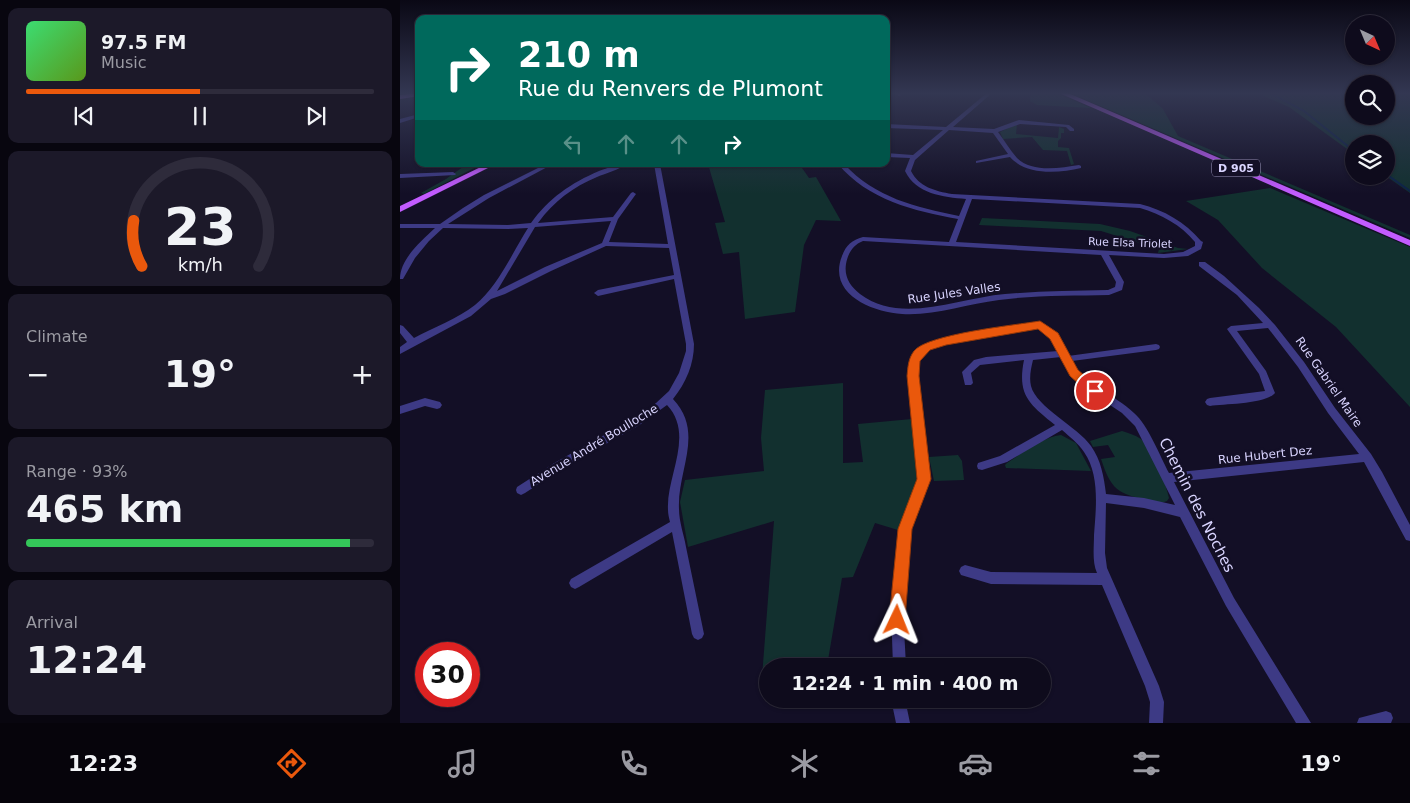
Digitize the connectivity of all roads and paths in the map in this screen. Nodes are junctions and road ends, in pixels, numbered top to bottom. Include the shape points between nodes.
1 (901, 127) edge
2 (950, 127) edge
3 (1008, 127) edge
4 (1068, 127) edge
5 (1140, 127) edge
6 (947, 129) junction
7 (1072, 130) dead end
8 (995, 132) junction
9 (890, 155) edge
10 (1012, 155) junction
11 (914, 157) junction
12 (978, 162) dead end
13 (486, 167) edge
14 (544, 167) edge
15 (617, 167) edge
16 (659, 167) edge
17 (845, 167) edge
18 (1078, 167) dead end
19 (453, 174) dead end
20 (400, 176) edge
21 (632, 194) dead end
22 (970, 197) junction
23 (400, 209) edge
24 (962, 218) junction
25 (615, 220) junction
26 (534, 225) junction
27 (400, 226) edge
28 (443, 226) junction
29 (952, 243) junction
30 (1410, 243) edge
31 (606, 244) junction
32 (672, 246) junction
33 (1104, 253) junction
34 (1202, 264) dead end
35 (400, 274) edge
36 (678, 276) junction
37 (598, 293) dead end
38 (488, 296) junction
39 (1270, 324) junction
40 (400, 328) edge
41 (412, 342) junction
42 (1156, 347) dead end
43 (400, 351) edge
44 (1065, 356) junction
45 (1029, 358) junction
46 (968, 383) dead end
47 (667, 399) junction
48 (1210, 402) dead end
49 (437, 405) dead end
50 (400, 410) edge
51 (1061, 426) junction
52 (1367, 457) junction
53 (982, 466) dead end
54 (1166, 478) junction
55 (520, 490) dead end
56 (1102, 498) junction
57 (1182, 512) junction
58 (674, 525) junction
59 (1410, 536) edge
60 (965, 571) dead end
61 (1104, 579) junction
62 (575, 582) dead end
63 (698, 634) dead end
64 (899, 658) edge
65 (900, 708) edge
66 (1386, 718) dead end
67 (903, 723) edge
68 (1156, 723) edge
69 (1304, 723) edge
70 (1364, 723) edge

1 - 6 street
2 - 6 street
3 - 8 street
4 - 7 street
5 - 30 main road, D 905
6 - 8 street
6 - 11 street
8 - 10 street
9 - 11 street
10 - 12 street
10 - 18 street via 1020,163 1032,167
11 - 22 street, Rue Elsa Triolet via 908,171 919,185 942,194
13 - 23 main road
14 - 28 street via 483,198
15 - 26 street via 568,189 551,202
16 - 32 street, Avenue André Boulloche
17 - 24 street via 865,185 894,200
19 - 20 street
21 - 25 street
22 - 24 street
22 - 33 street, Rue Elsa Triolet via 1140,206 1163,214 1199,242 1195,250 1180,255
24 - 29 street
25 - 26 street
25 - 31 street
26 - 28 street
26 - 38 street
27 - 28 street
28 - 35 street
29 - 33 street, Rue Elsa Triolet
29 - 33 street, Rue Jules Valles via 859,240 847,248 842,278 849,289 864,301 904,311 1003,297 1109,292 1119,288 1120,282
31 - 32 street
31 - 38 street
32 - 36 street, Avenue André Boulloche
34 - 39 street, Rue Gabriel Maire via 1253,304
36 - 37 street
36 - 47 street, Avenue André Boulloche via 690,348 682,375
38 - 41 street via 451,323
39 - 48 street via 1231,329 1263,373 1270,393
39 - 52 street, Rue Gabriel Maire via 1301,362
40 - 41 street
41 - 43 street
42 - 44 street
44 - 45 street
44 - 54 street, Chemin des Noches via 1078,378 1134,419
44 - 64 street, Chemin des Noches via 1054,336 1038,325 936,343 922,350 914,361 924,479 905,529 897,609
45 - 46 street via 994,358 977,362 966,372
45 - 51 street via 1026,373 1028,392
47 - 55 street, Avenue André Boulloche via 632,424
47 - 58 street, Avenue André Boulloche via 680,416 683,433 683,450 673,495
49 - 50 street via 425,402
51 - 53 street via 1003,459
51 - 56 street via 1079,439 1089,452 1099,473
52 - 54 street, Rue Hubert Dez
52 - 59 street, Rue Gabriel Maire
54 - 57 street, Chemin des Noches
56 - 57 street
56 - 61 street via 1099,557
57 - 69 street, Chemin des Noches via 1230,602
58 - 62 street
58 - 63 street, Avenue André Boulloche
60 - 61 street via 991,578
61 - 68 street via 1152,686 1157,702
65 - 67 street
66 - 70 street

